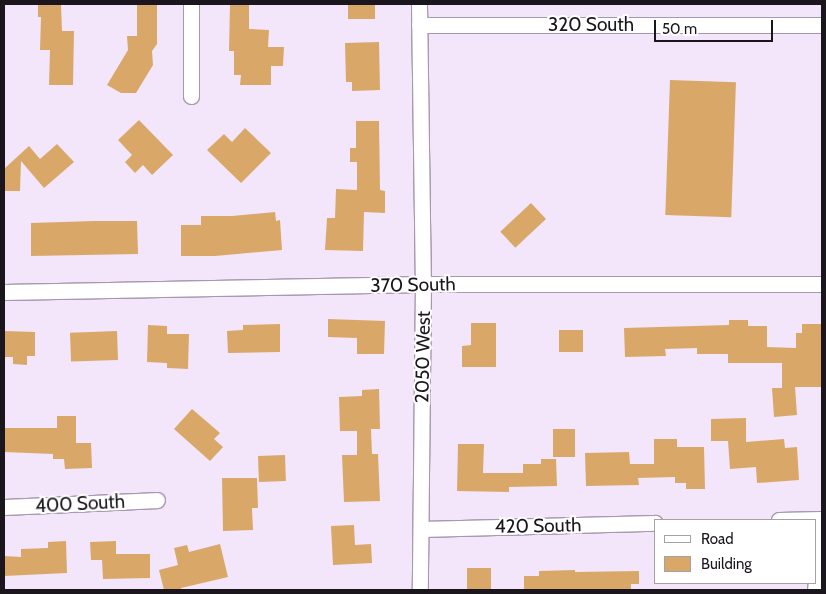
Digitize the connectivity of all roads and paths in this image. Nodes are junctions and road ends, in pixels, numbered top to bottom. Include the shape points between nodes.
1 (191, 4) edge
2 (419, 4) edge
3 (419, 25) junction
4 (822, 25) edge
5 (191, 96) dead end
6 (423, 284) junction
7 (822, 284) edge
8 (4, 292) edge
9 (157, 500) dead end
10 (4, 507) edge
11 (654, 523) edge
12 (822, 526) edge
13 (421, 529) junction
14 (816, 574) edge
15 (420, 590) edge

1 - 5 street
2 - 3 street, 2050 West
3 - 4 street, 320 South
3 - 6 street, 2050 West
6 - 7 street, 370 South
6 - 8 street, 370 South
6 - 13 street, 2050 West
9 - 10 street, 400 South
11 - 13 street, 420 South
12 - 14 street
13 - 15 street, 2050 West

